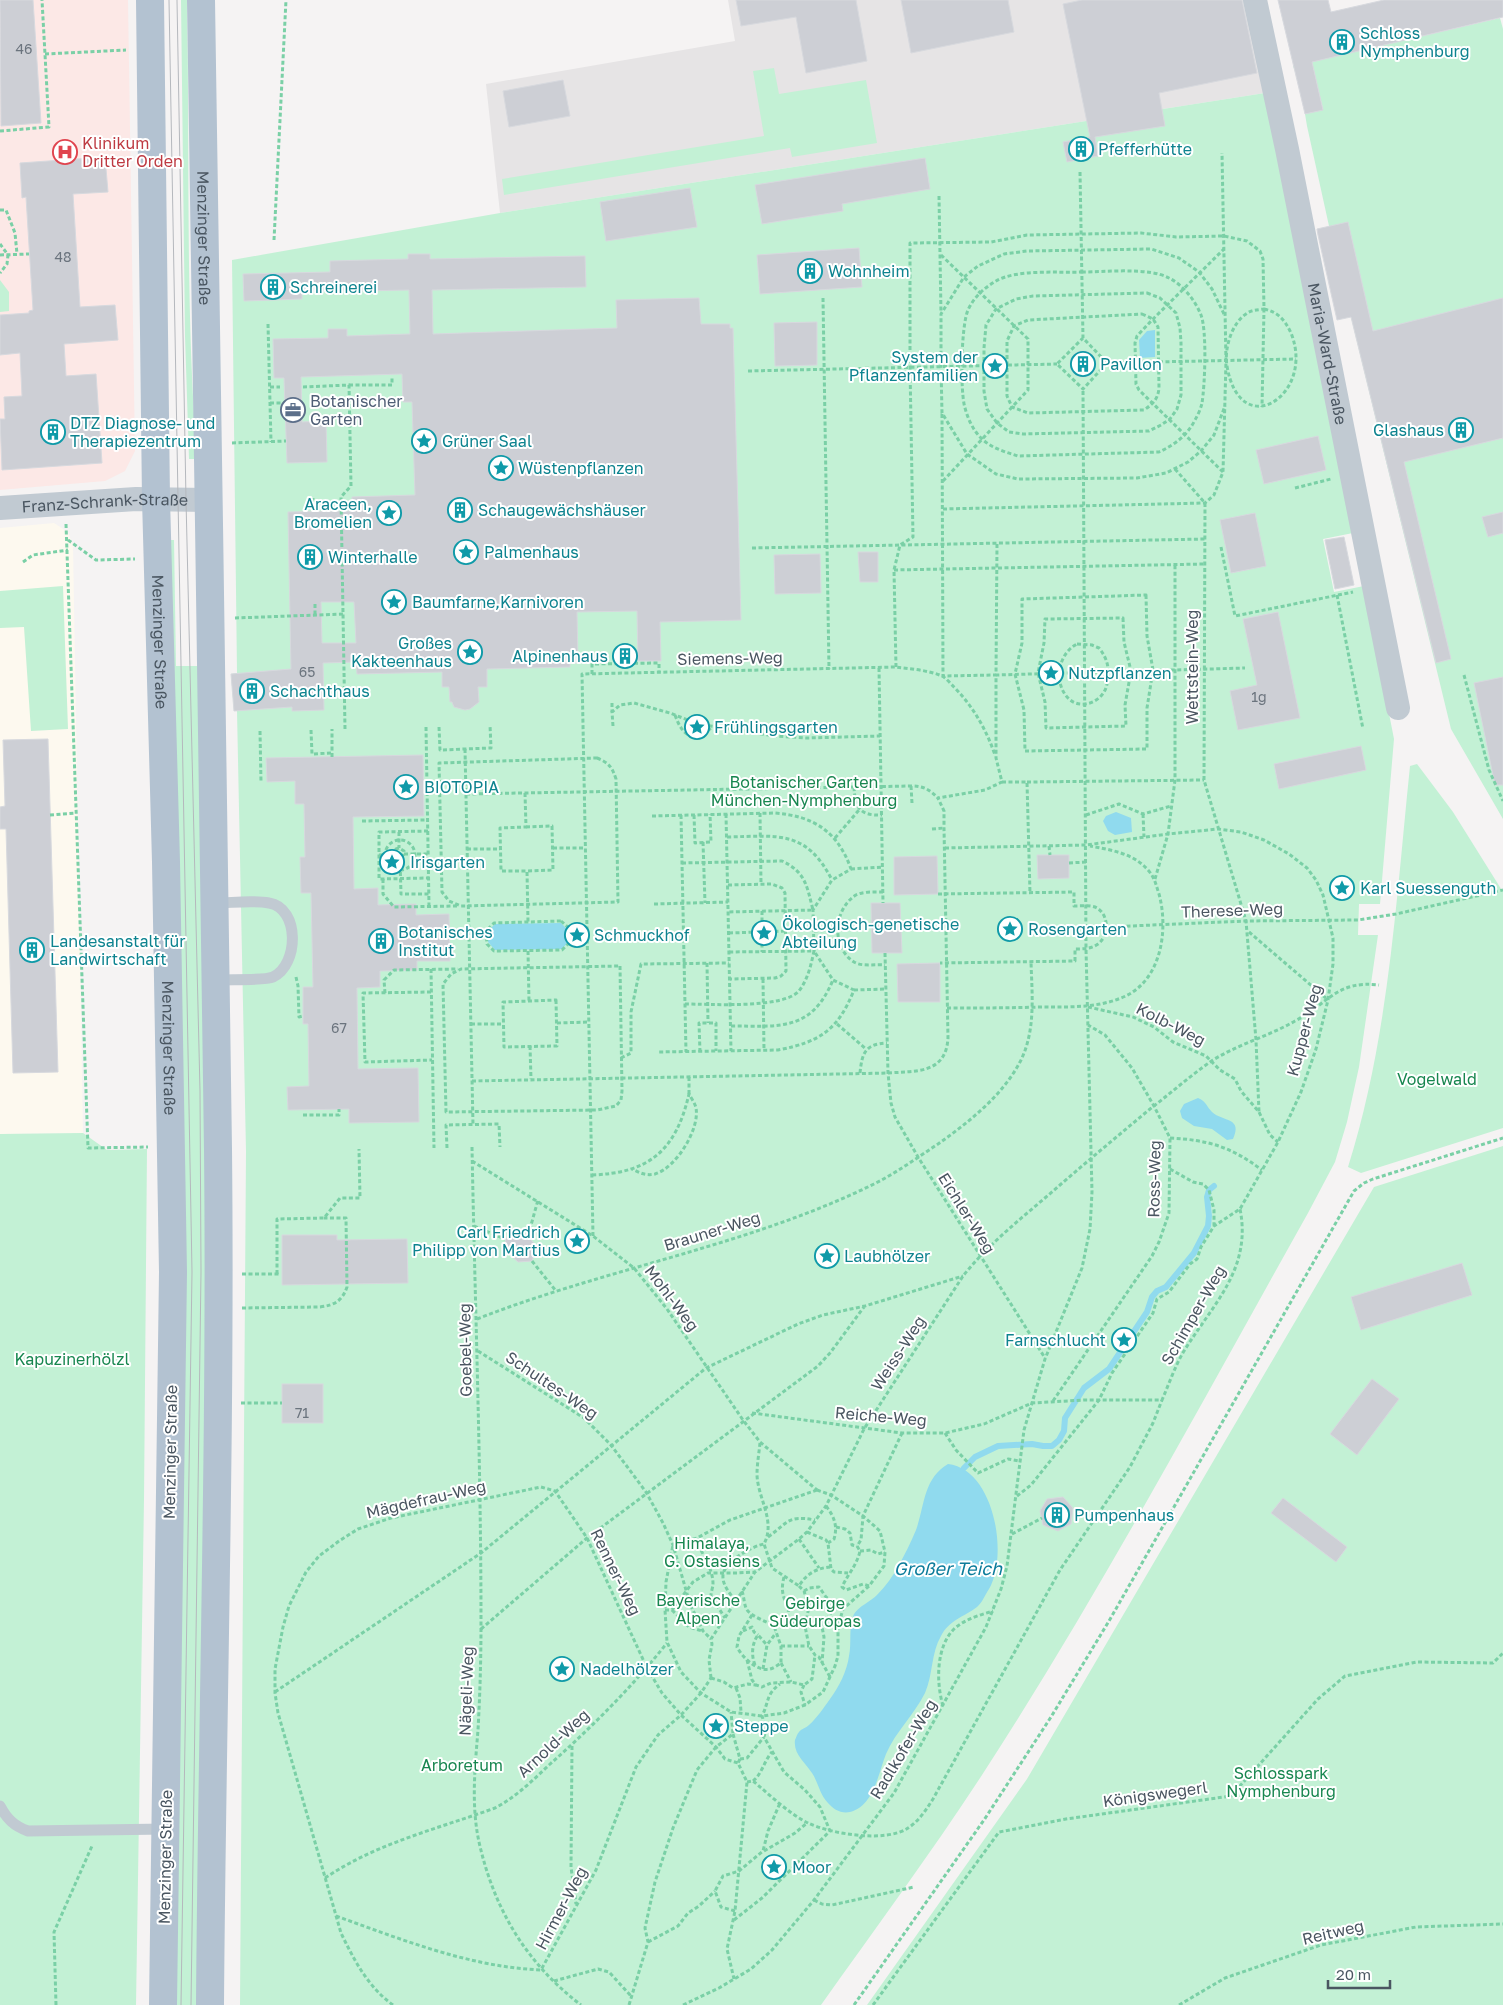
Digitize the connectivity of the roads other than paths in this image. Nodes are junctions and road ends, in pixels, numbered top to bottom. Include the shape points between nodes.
1 (150, 0) edge
2 (201, 0) edge
3 (1255, 0) edge
4 (156, 500) junction
5 (209, 500) junction
6 (0, 508) edge
7 (1398, 708) dead end
8 (215, 903) junction
9 (216, 980) junction
10 (0, 1806) edge
11 (166, 1829) junction
12 (164, 2005) edge
13 (210, 2005) edge

1 - 4 main road, Menzinger Straße
2 - 5 main road, Menzinger Straße
3 - 7 street, Maria-Ward-Straße
4 - 5 street, Franz-Schrank-Straße
4 - 6 street, Franz-Schrank-Straße
4 - 11 main road, Menzinger Straße via 173,1272
5 - 8 main road, Menzinger Straße
8 - 9 main road, Menzinger Straße
8 - 9 lane via 270,902 279,907 291,926 292,949 282,971 272,978
9 - 13 main road, Menzinger Straße via 218,1403
10 - 11 lane via 6,1818 28,1831
11 - 12 main road, Menzinger Straße

